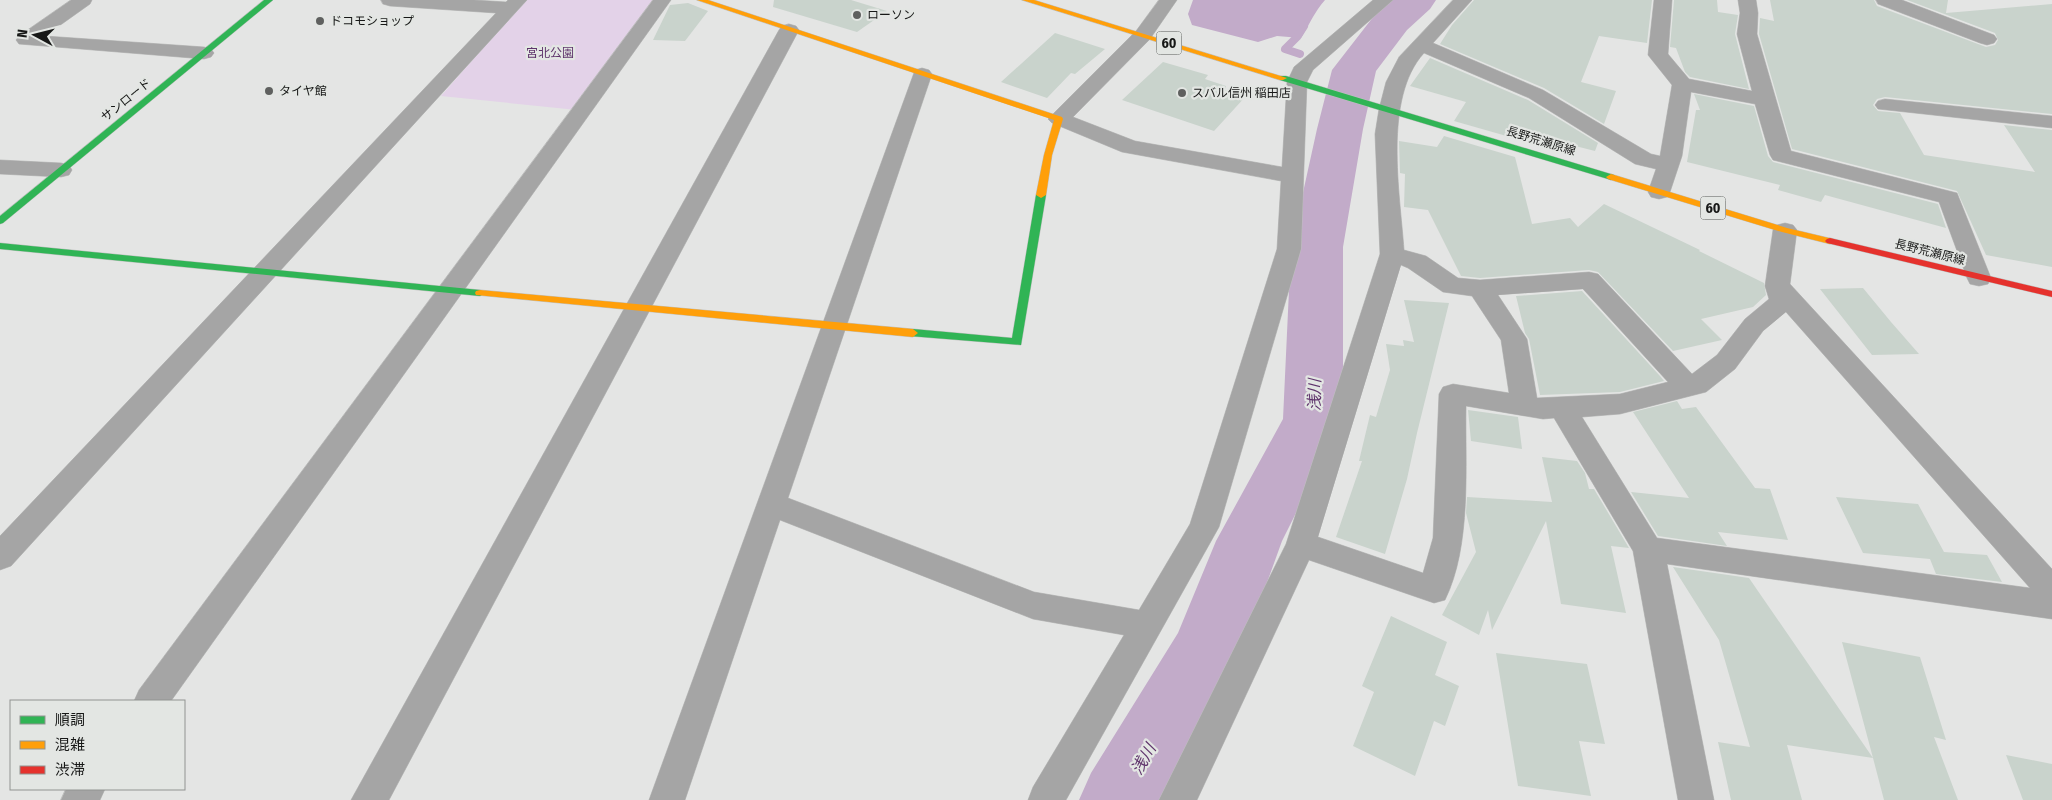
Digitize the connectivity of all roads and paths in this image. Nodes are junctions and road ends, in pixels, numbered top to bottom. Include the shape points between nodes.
1 (83, 0) edge
2 (269, 0) edge
3 (390, 0) edge
4 (662, 0) edge
5 (701, 0) edge
6 (1026, 0) edge
7 (1168, 0) edge
8 (1384, 0) edge
9 (1463, 0) edge
10 (1663, 0) edge
11 (1747, 0) edge
12 (1885, 0) edge
13 (514, 4) edge
14 (789, 30) junction
15 (1143, 35) junction
16 (1987, 39) dead end
17 (1421, 45) junction
18 (204, 53) junction
19 (922, 74) junction
20 (1305, 84) junction
21 (1682, 84) junction
22 (1764, 99) junction
23 (1885, 105) dead end
24 (1383, 107) junction
25 (1059, 118) junction
26 (2052, 122) edge
27 (1668, 165) junction
28 (0, 167) edge
29 (61, 170) junction
30 (1293, 176) junction
31 (1659, 192) junction
32 (0, 221) edge
33 (1785, 230) junction
34 (0, 246) edge
35 (1392, 254) junction
36 (266, 271) junction
37 (1979, 278) junction
38 (1777, 286) junction
39 (1480, 288) junction
40 (451, 290) junction
41 (2052, 294) edge
42 (638, 308) junction
43 (834, 327) junction
44 (1689, 387) junction
45 (1526, 406) junction
46 (1562, 408) junction
47 (771, 504) junction
48 (1301, 544) junction
49 (1648, 549) junction
50 (0, 557) edge
51 (2052, 591) edge
52 (2052, 605) edge
53 (1146, 625) junction
54 (152, 700) edge
55 (369, 800) edge
56 (667, 800) edge
57 (1046, 800) edge
58 (1177, 800) edge
59 (1696, 800) edge

1 - 18 street via 26,40
2 - 18 street, サンロード
3 - 13 street
4 - 40 street
5 - 14 street
6 - 15 street, 長野荒瀬原線 / 60
7 - 15 street
8 - 20 street via 1304,67
9 - 17 street
10 - 21 street via 1658,55
11 - 22 street via 1747,34
12 - 16 street
13 - 36 street
14 - 19 street
14 - 42 street
15 - 20 street, 長野荒瀬原線 / 60
15 - 25 street
17 - 24 street via 1406,61
17 - 27 street via 1536,94 1643,159
18 - 29 street, サンロード
19 - 25 street
19 - 43 street
20 - 24 street, 長野荒瀬原線 / 60
20 - 30 street
21 - 22 street
21 - 27 street
22 - 37 street via 1781,154 1949,198
23 - 26 street
24 - 31 street, 長野荒瀬原線 / 60
24 - 35 street
25 - 30 street via 1130,146
25 - 43 street via 1048,156 1017,342
27 - 31 street
28 - 29 street
29 - 32 street, サンロード
30 - 53 street via 1289,249 1204,527
31 - 33 street, 長野荒瀬原線 / 60
33 - 37 street, 長野荒瀬原線 / 60
33 - 38 street
34 - 36 street
35 - 39 street via 1417,262 1452,286
35 - 48 street
36 - 40 street
36 - 50 street
37 - 41 street, 長野荒瀬原線 / 60
38 - 44 street via 1782,301 1754,325 1726,362
38 - 51 street
39 - 44 street via 1589,280
39 - 45 street via 1514,339
40 - 42 street
40 - 54 street
42 - 43 street
42 - 55 street
43 - 47 street
44 - 46 street via 1620,404
45 - 46 street
45 - 48 street via 1453,394 1448,538 1434,590
46 - 49 street
47 - 53 street via 1033,605
47 - 56 street
48 - 58 street
49 - 52 street
49 - 59 street
53 - 57 street

